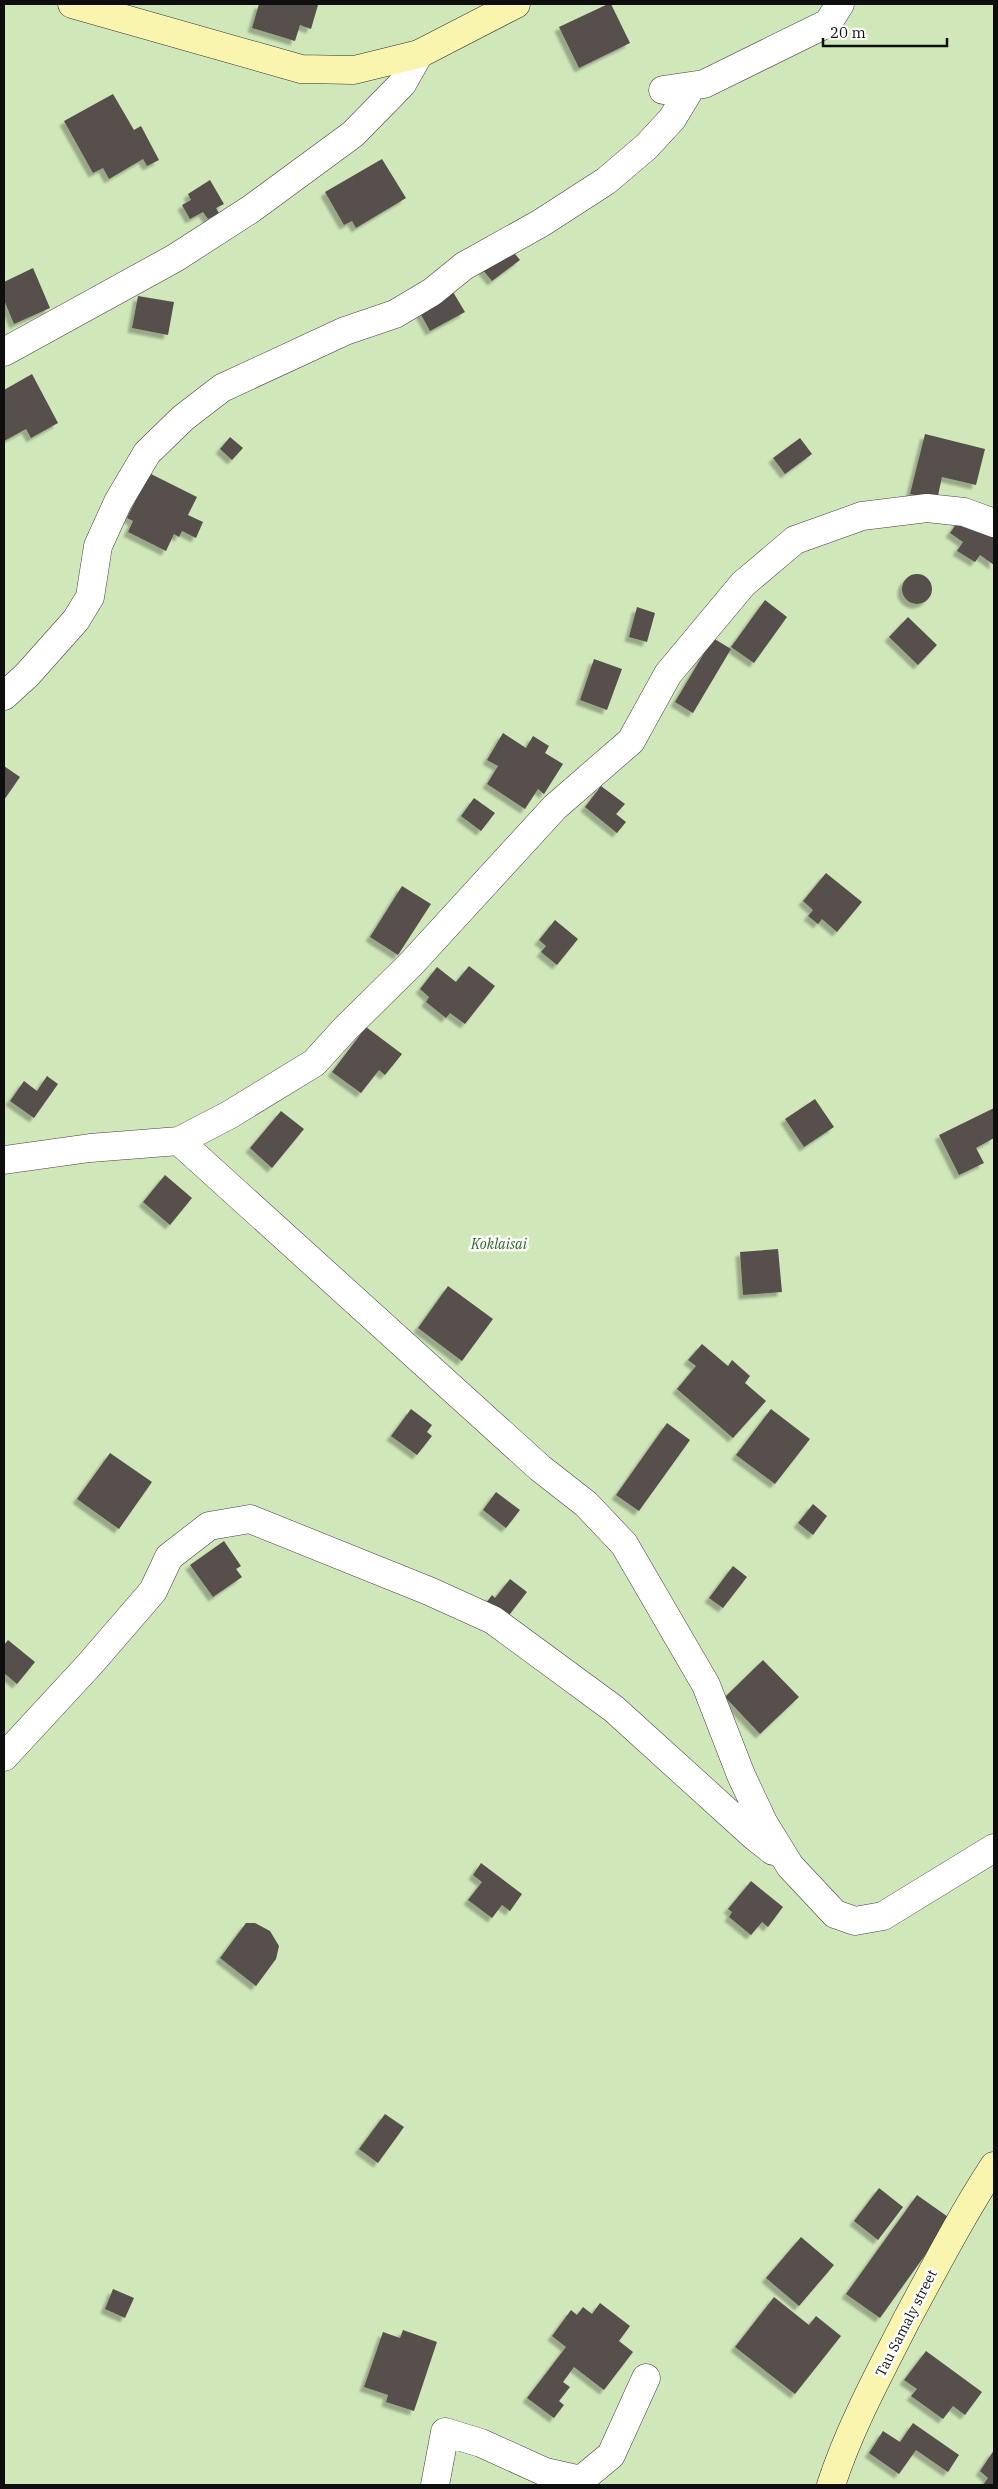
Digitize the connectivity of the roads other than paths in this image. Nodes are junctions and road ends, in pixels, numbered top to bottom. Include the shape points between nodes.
1 (72, 4) edge
2 (516, 4) edge
3 (840, 4) edge
4 (419, 54) junction
5 (692, 86) junction
6 (663, 90) dead end
7 (4, 352) edge
8 (994, 523) edge
9 (4, 696) edge
10 (179, 1142) junction
11 (4, 1160) edge
12 (4, 1757) edge
13 (994, 1848) edge
14 (786, 1861) junction
15 (994, 2166) edge
16 (646, 2378) dead end
17 (434, 2485) edge
18 (831, 2485) edge

1 - 4 street via 301,69 354,70
2 - 4 street
3 - 5 street via 828,23 704,84
4 - 7 street via 402,84 353,134 251,209 175,258
5 - 6 street
5 - 9 street via 672,119 646,147 598,186 542,223 464,266 432,292 394,314 344,331 231,384 183,418 147,453 118,502 98,546 90,597 76,620
8 - 10 street via 964,512 927,508 862,516 794,540 743,584 668,674 631,741 555,807 411,964 314,1063
10 - 11 street via 90,1148
10 - 14 street via 540,1468 586,1504 624,1544 706,1684 741,1775
12 - 14 street via 153,1592 169,1557 209,1526 250,1519 493,1620 614,1709
13 - 14 street via 883,1916 855,1921 835,1914
15 - 18 street, Tau Samaly street via 949,2240 895,2342 846,2440
16 - 17 street via 611,2455 581,2480 545,2472 481,2443 445,2432

